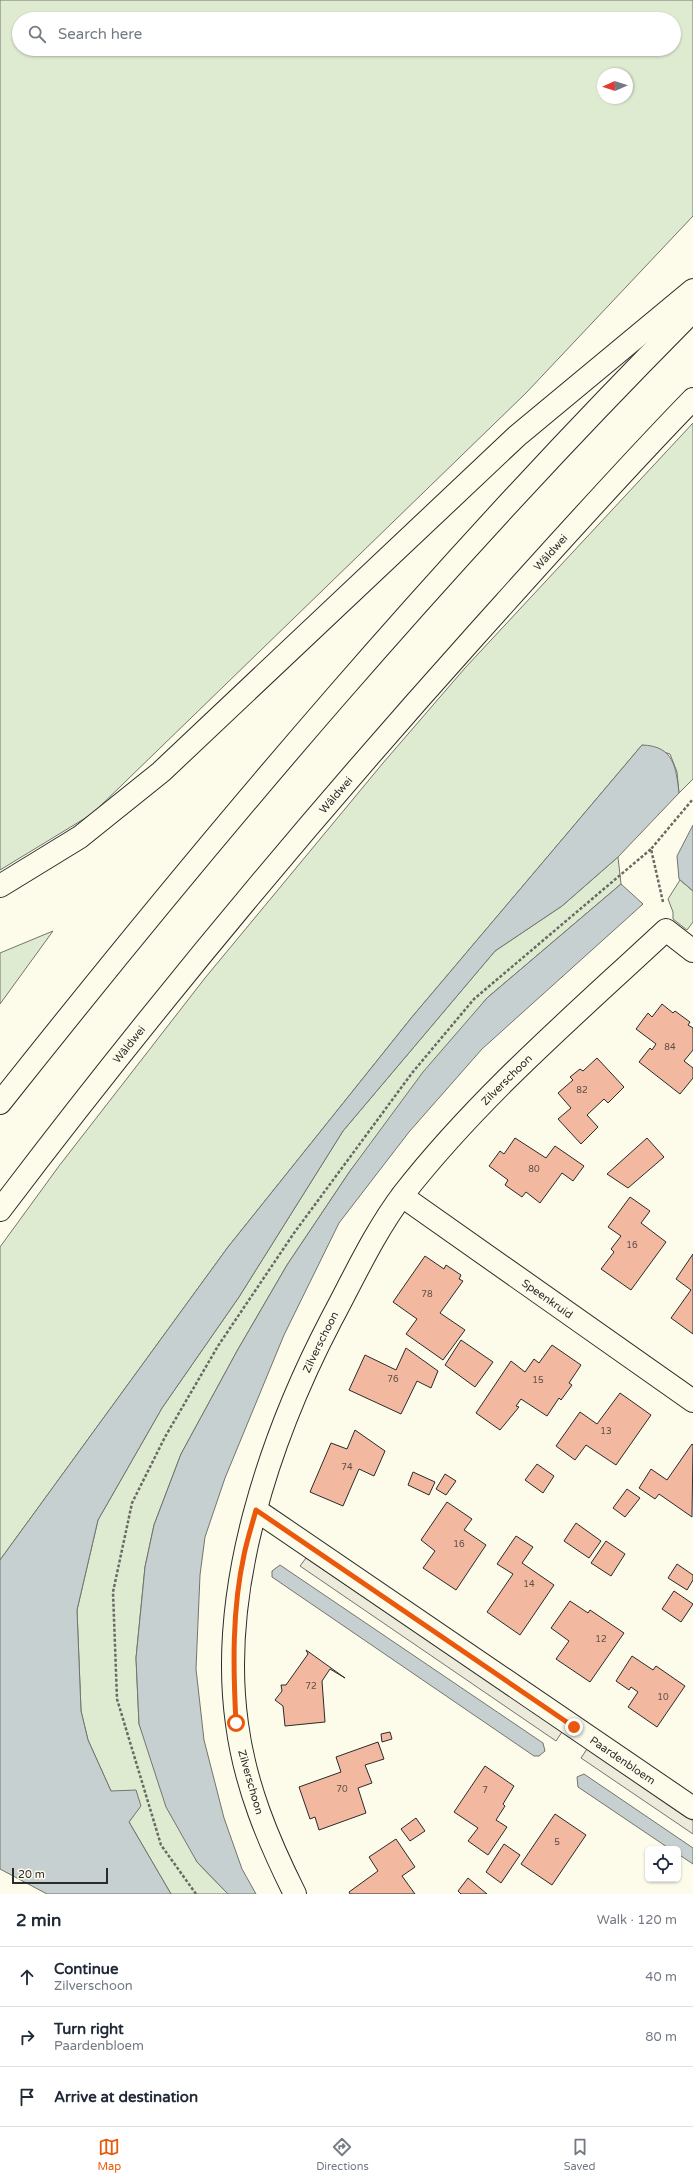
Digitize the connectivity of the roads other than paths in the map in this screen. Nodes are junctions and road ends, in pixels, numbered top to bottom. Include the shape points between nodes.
1 (693, 290) edge
2 (693, 311) edge
3 (693, 399) edge
4 (0, 886) edge
5 (693, 951) edge
6 (0, 1103) edge
7 (402, 1196) junction
8 (0, 1210) edge
9 (693, 1401) edge
10 (256, 1510) junction
11 (693, 1808) edge
12 (295, 1894) edge

1 - 4 main road via 517,436 161,772 80,837
2 - 6 main road via 518,493 288,750 105,970
3 - 8 main road, Wâldwei via 624,470 392,729 207,946
5 - 7 main road, Zilverschoon via 666,930 483,1104
7 - 9 main road, Speenkruid
7 - 10 main road, Zilverschoon via 376,1235 306,1368 284,1421
10 - 11 main road, Paardenbloem
10 - 12 main road, Zilverschoon via 244,1555 235,1619 236,1723 254,1798 267,1835

